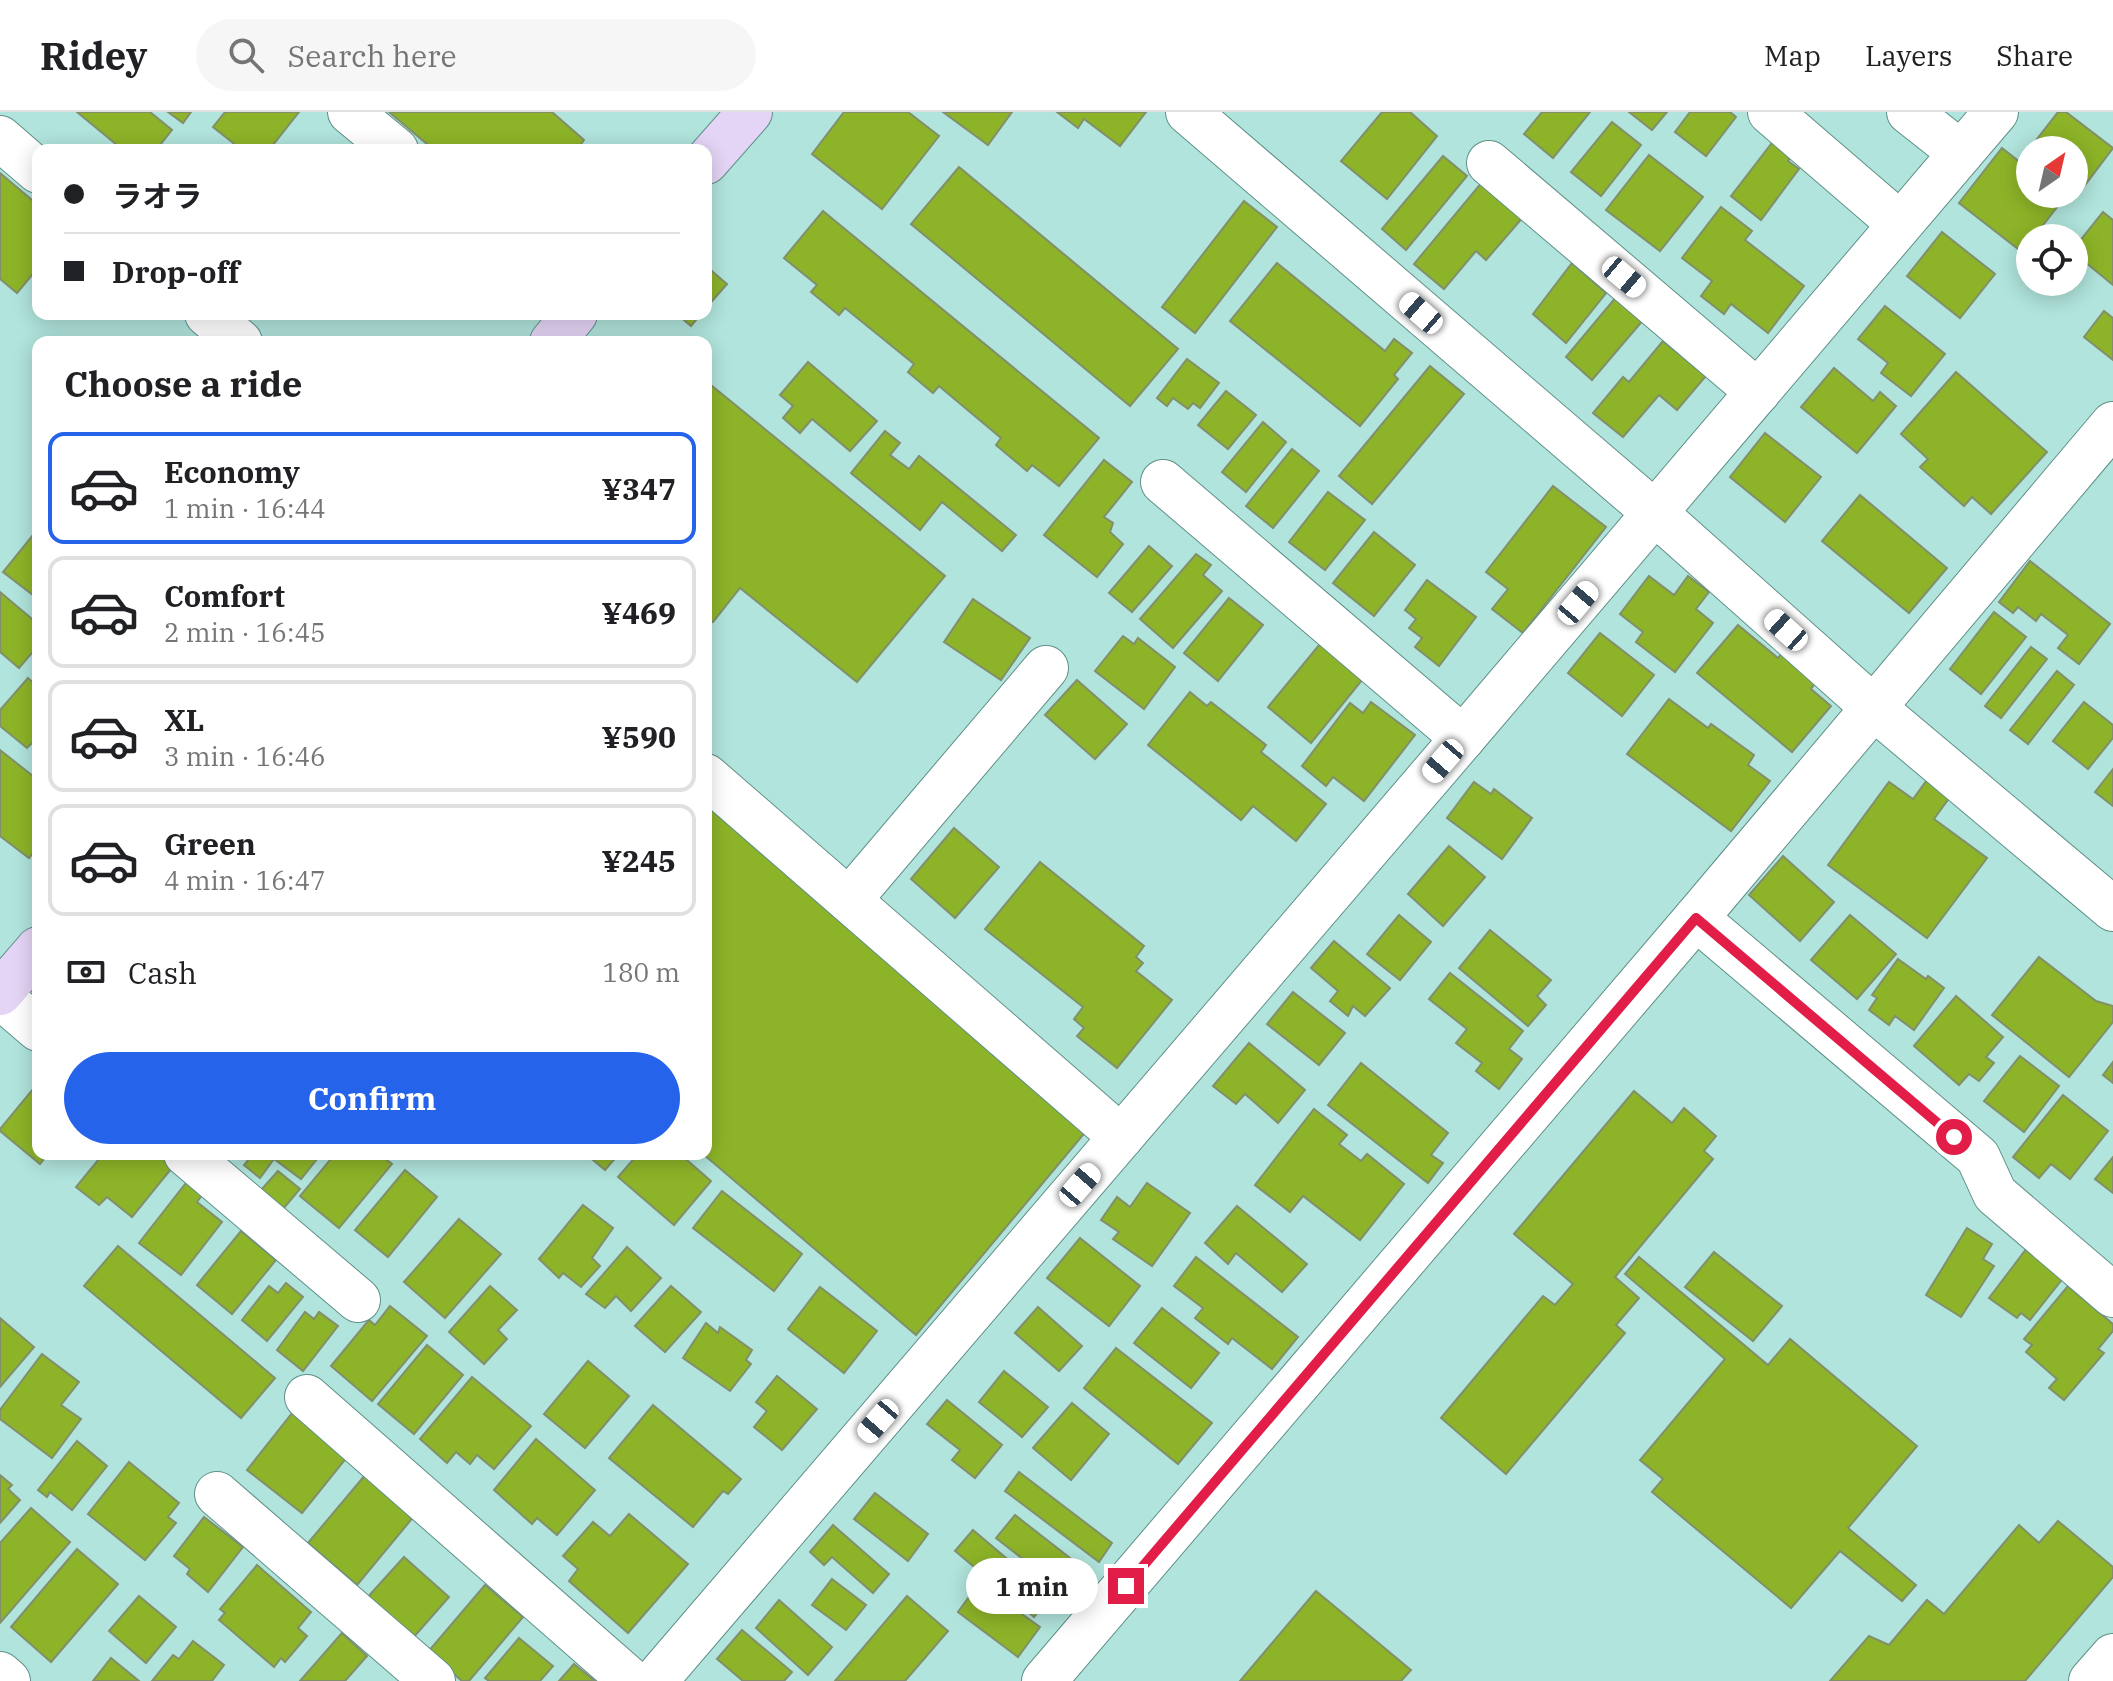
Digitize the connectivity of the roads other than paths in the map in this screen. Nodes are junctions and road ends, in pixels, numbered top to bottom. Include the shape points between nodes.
1 (350, 112) edge
2 (1188, 112) edge
3 (1770, 112) edge
4 (1909, 112) edge
5 (1996, 112) edge
6 (741, 115) edge
7 (0, 138) edge
8 (389, 144) edge
9 (1961, 153) junction
10 (712, 154) edge
11 (1489, 163) dead end
12 (32, 166) edge
13 (1900, 224) junction
14 (214, 320) edge
15 (570, 320) edge
16 (233, 336) edge
17 (557, 336) edge
18 (1758, 392) junction
19 (2113, 424) edge
20 (1163, 482) dead end
21 (1655, 513) junction
22 (1046, 668) dead end
23 (1874, 708) junction
24 (1463, 738) junction
25 (712, 781) edge
26 (849, 900) junction
27 (2113, 909) edge
28 (1696, 918) junction
29 (32, 956) edge
30 (0, 995) edge
31 (32, 1024) edge
32 (1121, 1137) junction
33 (193, 1160) edge
34 (2113, 1295) edge
35 (358, 1300) dead end
36 (307, 1397) dead end
37 (217, 1494) dead end
38 (2113, 1656) edge
39 (0, 1674) edge
40 (8, 1681) edge
41 (433, 1681) edge
42 (631, 1681) edge
43 (655, 1681) edge
44 (1044, 1681) edge
45 (2091, 1681) edge

1 - 8 street
2 - 21 street
3 - 13 street
4 - 9 street
5 - 9 street
6 - 10 street
7 - 12 street
9 - 13 street
11 - 18 street
13 - 18 street
14 - 16 street
15 - 17 street
18 - 21 street
19 - 23 street
20 - 24 street
21 - 23 street
21 - 24 street
22 - 26 street
23 - 27 street
23 - 28 street
24 - 32 street
25 - 26 street
26 - 32 street
28 - 34 street via 1978,1157 1995,1194
28 - 44 street
29 - 30 street
30 - 31 street
32 - 43 street
33 - 35 street
36 - 42 street
37 - 41 street
38 - 45 street
39 - 40 street

